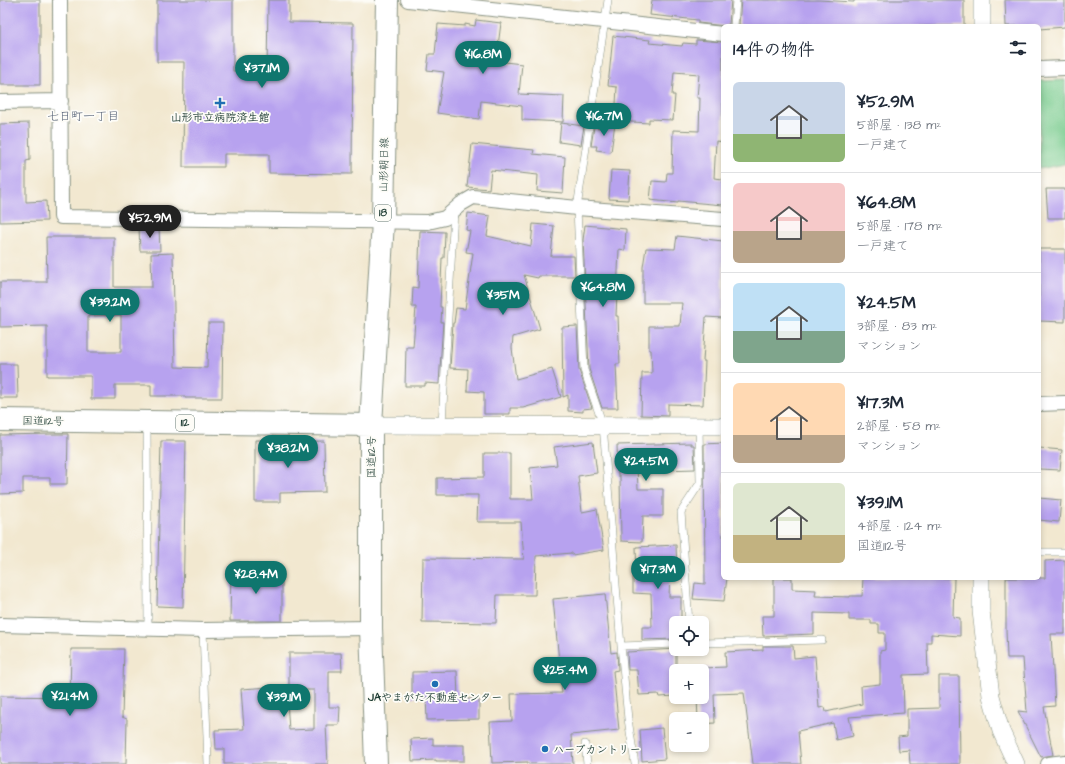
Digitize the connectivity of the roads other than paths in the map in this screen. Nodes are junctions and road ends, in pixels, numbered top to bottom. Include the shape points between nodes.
1 (60, 0) edge
2 (387, 0) edge
3 (408, 0) edge
4 (608, 0) edge
5 (736, 0) edge
6 (982, 0) edge
7 (605, 22) junction
8 (734, 24) edge
9 (982, 24) edge
10 (721, 34) edge
11 (1065, 68) edge
12 (1041, 69) edge
13 (61, 101) junction
14 (0, 102) edge
15 (577, 208) junction
16 (454, 210) junction
17 (721, 219) edge
18 (383, 221) junction
19 (1065, 403) edge
20 (1041, 404) edge
21 (0, 420) edge
22 (147, 422) junction
23 (442, 424) junction
24 (371, 425) junction
25 (603, 425) junction
26 (699, 425) junction
27 (721, 426) edge
28 (1041, 552) edge
29 (1065, 552) edge
30 (982, 580) edge
31 (688, 616) edge
32 (0, 625) edge
33 (372, 628) junction
34 (148, 629) junction
35 (202, 630) junction
36 (822, 640) dead end
37 (709, 643) edge
38 (669, 644) edge
39 (621, 646) junction
40 (585, 744) dead end
41 (1065, 762) edge
42 (208, 764) edge
43 (376, 764) edge
44 (586, 764) edge
45 (635, 764) edge
46 (1016, 764) edge
47 (1048, 764) edge

1 - 13 street
2 - 18 main road, 山形朝日線 / 18
3 - 7 street
4 - 7 lane
5 - 8 lane
6 - 9 street
7 - 10 street
7 - 15 lane
11 - 12 street
13 - 14 street
13 - 18 street via 61,217
15 - 16 street via 473,197
15 - 17 street
15 - 25 lane via 584,370
16 - 18 street via 445,218 428,222
16 - 23 lane
18 - 24 main road, 山形朝日線 / 18
19 - 20 street
21 - 22 main road, 国道112号 / 112
22 - 24 main road, 国道112号 / 112
22 - 34 lane
23 - 24 street
23 - 25 street
24 - 33 main road, 国道112号
25 - 26 street
25 - 39 lane
26 - 27 street
26 - 31 lane via 700,483 681,512
28 - 29 lane
30 - 46 street via 981,611 991,696
32 - 34 street
33 - 35 street
33 - 43 main road, 国道112号
34 - 35 street
35 - 42 lane
36 - 37 lane
38 - 39 lane
39 - 45 lane
40 - 44 lane
41 - 47 street

